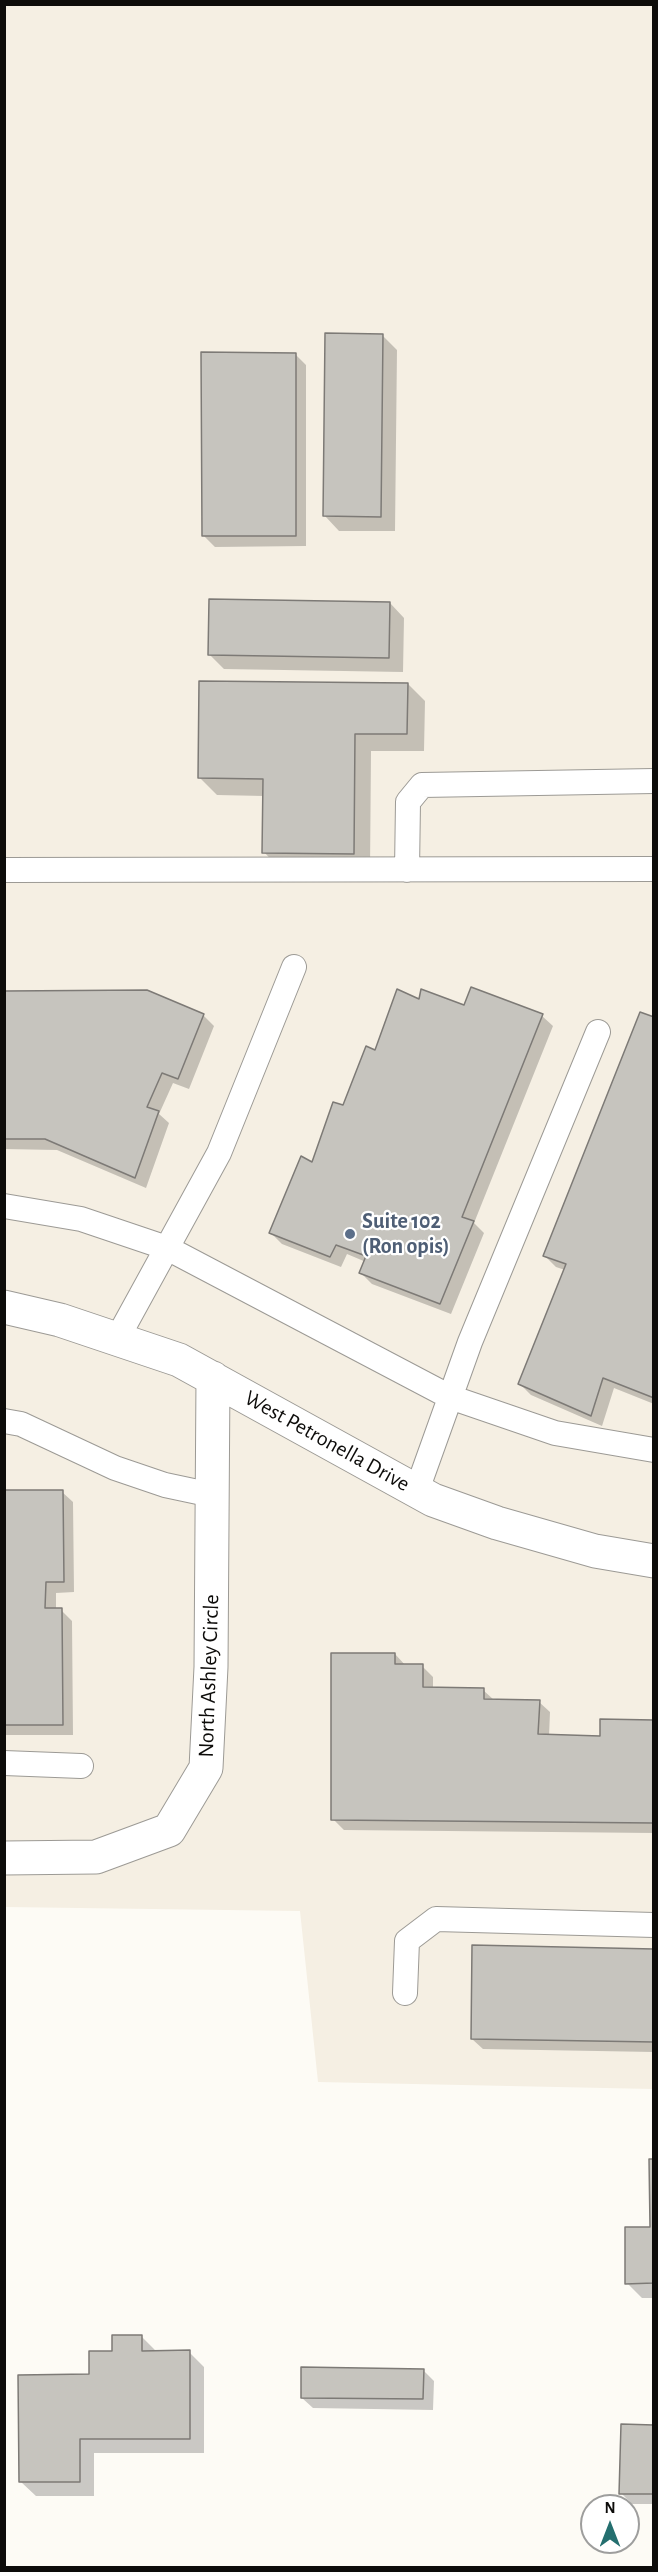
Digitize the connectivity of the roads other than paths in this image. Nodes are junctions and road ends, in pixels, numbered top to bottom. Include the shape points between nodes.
1 (654, 781) edge
2 (654, 869) edge
3 (4, 870) edge
4 (407, 870) junction
5 (294, 967) dead end
6 (598, 1032) dead end
7 (4, 1206) edge
8 (167, 1248) junction
9 (4, 1307) edge
10 (117, 1339) junction
11 (213, 1378) junction
12 (450, 1397) junction
13 (4, 1421) edge
14 (654, 1450) edge
15 (417, 1490) junction
16 (212, 1495) junction
17 (654, 1561) edge
18 (4, 1763) edge
19 (81, 1766) dead end
20 (4, 1858) edge
21 (654, 1925) edge
22 (405, 1993) dead end

1 - 4 lane via 422,784 408,802
2 - 4 lane
3 - 4 lane
5 - 8 lane via 219,1153
6 - 12 lane
7 - 8 lane via 81,1219
8 - 10 lane
8 - 12 lane
9 - 10 street, West Petronella Drive
10 - 11 street, West Petronella Drive via 179,1360
11 - 15 street, West Petronella Drive
11 - 16 street, North Ashley Circle
12 - 14 lane via 555,1433
12 - 15 lane
13 - 16 lane via 155,1482
15 - 17 street, West Petronella Drive via 433,1500 497,1523 595,1551
16 - 20 street, North Ashley Circle via 206,1768 169,1830 96,1857
18 - 19 lane
21 - 22 lane via 436,1919 407,1941

